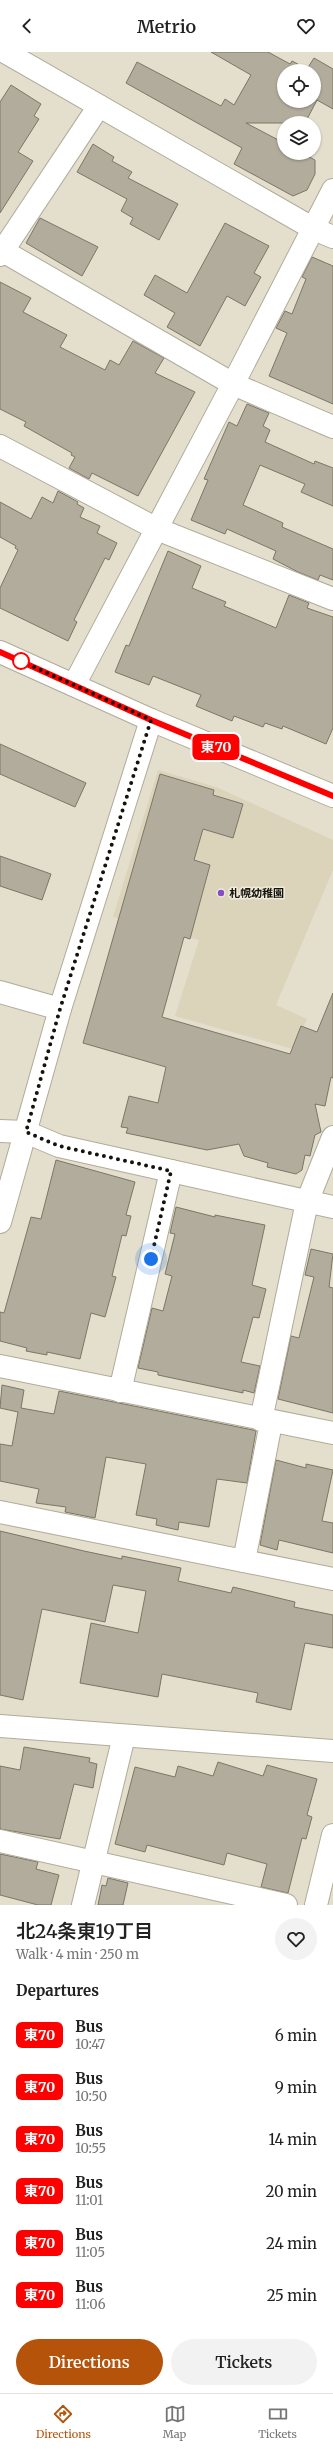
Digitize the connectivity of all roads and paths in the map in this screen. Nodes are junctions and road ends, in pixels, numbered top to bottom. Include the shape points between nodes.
1 (5, 52) edge
2 (99, 106) junction
3 (333, 190) edge
4 (324, 233) edge
5 (1, 253) edge
6 (233, 384) junction
7 (333, 427) edge
8 (0, 446) edge
9 (158, 529) junction
10 (333, 599) edge
11 (0, 652) edge
12 (74, 685) junction
13 (151, 720) junction
14 (333, 796) edge
15 (0, 992) edge
16 (60, 1009) junction
17 (0, 1132) edge
18 (26, 1132) junction
19 (333, 1137) edge
20 (171, 1171) junction
21 (307, 1202) junction
22 (333, 1208) edge
23 (0, 1222) edge
24 (0, 1366) edge
25 (120, 1391) junction
26 (266, 1421) junction
27 (333, 1433) edge
28 (0, 1512) edge
29 (244, 1561) junction
30 (333, 1579) edge
31 (0, 1726) edge
32 (124, 1736) junction
33 (333, 1751) edge
34 (333, 1835) edge
35 (0, 1841) edge
36 (94, 1862) junction
37 (83, 1905) edge
38 (286, 1905) edge
39 (316, 1905) edge

1 - 2 street
2 - 4 street
2 - 5 street
3 - 4 street
4 - 6 street
5 - 6 street
6 - 7 street
6 - 9 street
8 - 9 street
9 - 10 street
9 - 12 street
11 - 12 street
12 - 13 street
13 - 14 street
13 - 16 street
15 - 16 street
16 - 18 street
17 - 18 street
18 - 20 street via 59,1146
18 - 23 street
19 - 21 street
20 - 21 street
20 - 25 street
21 - 22 street
21 - 26 street
24 - 25 street
25 - 26 street
26 - 27 street
26 - 29 street
28 - 29 street
29 - 30 street
31 - 32 street
32 - 33 street
32 - 36 street
34 - 39 street
35 - 36 street
36 - 37 street
36 - 38 street

